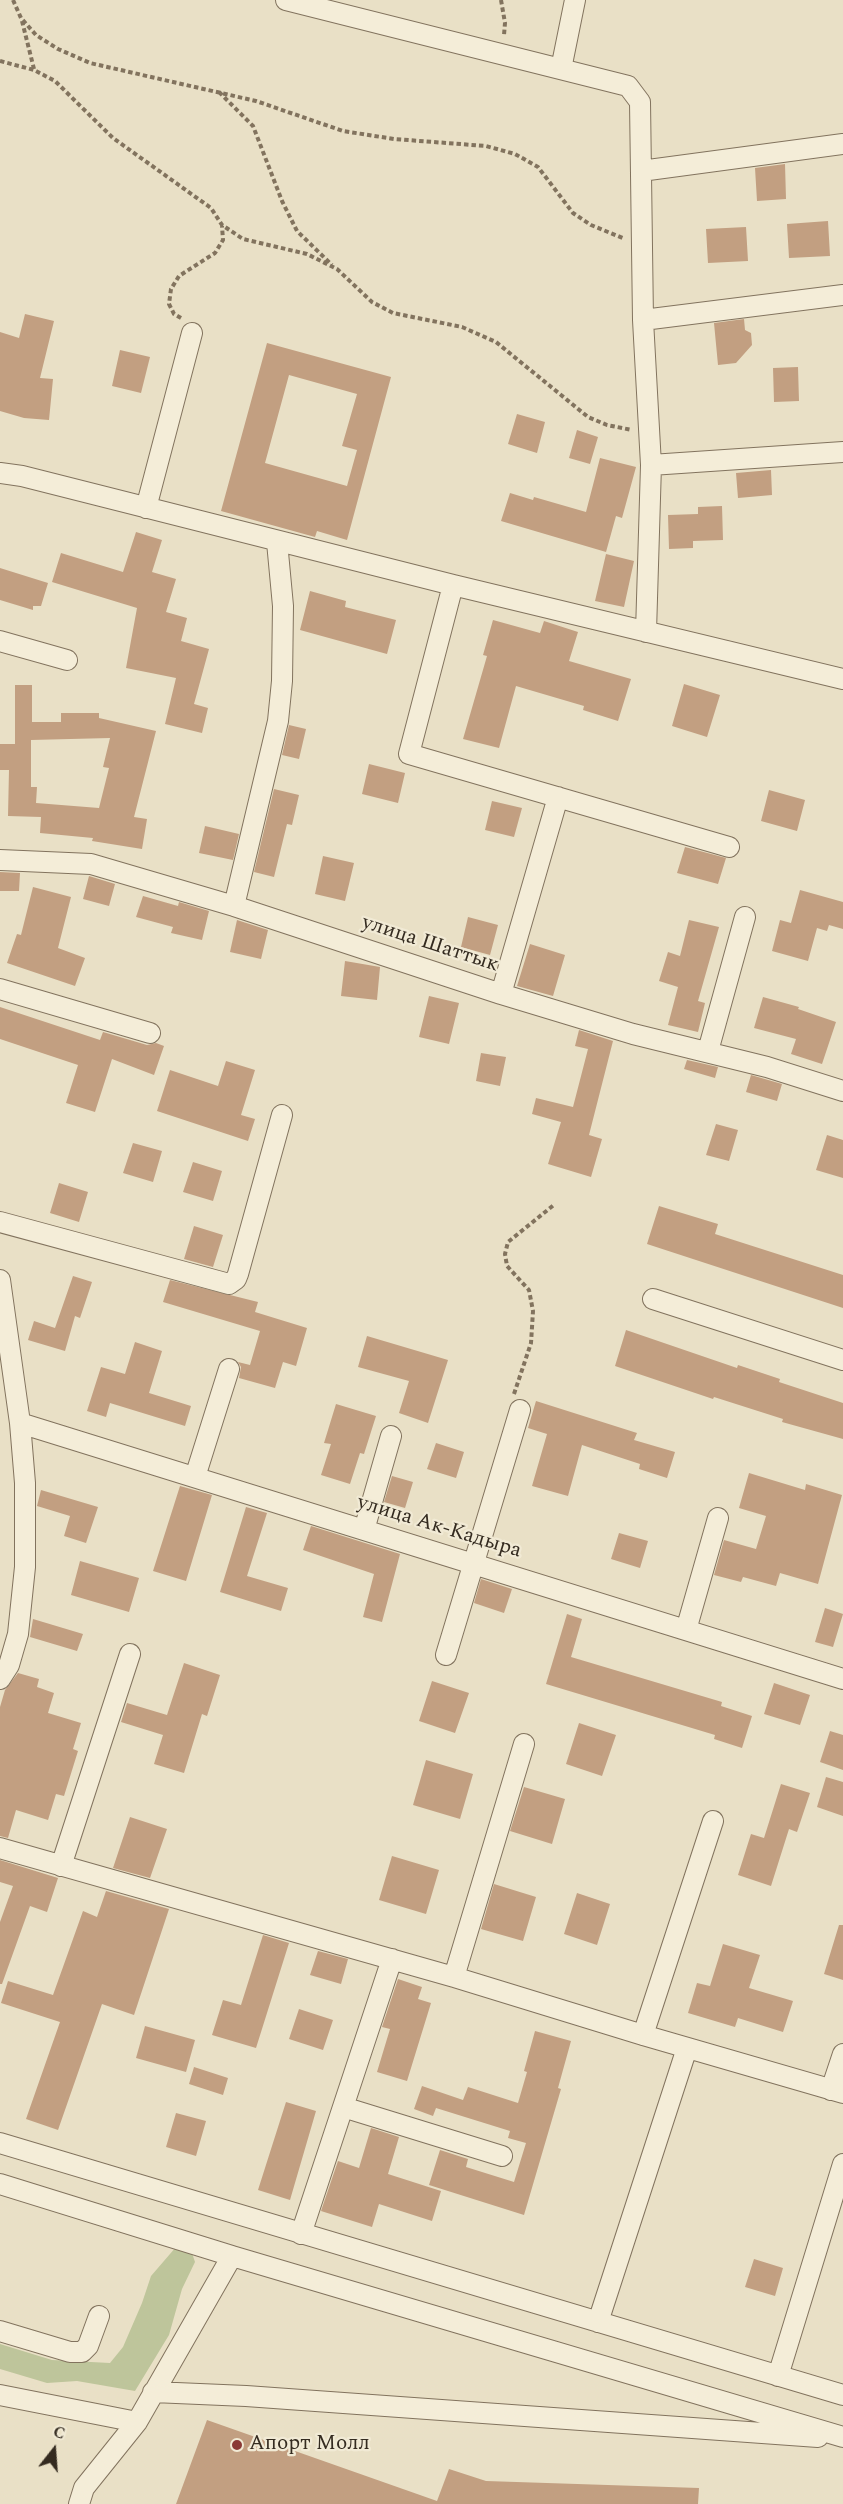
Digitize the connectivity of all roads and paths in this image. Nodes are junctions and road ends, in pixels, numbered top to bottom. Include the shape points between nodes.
1 (13, 0) edge
2 (286, 0) edge
3 (501, 0) edge
4 (575, 0) edge
5 (21, 18) junction
6 (502, 54) junction
7 (0, 61) edge
8 (561, 69) junction
9 (34, 70) junction
10 (218, 92) junction
11 (843, 144) edge
12 (640, 171) junction
13 (222, 225) junction
14 (642, 246) junction
15 (337, 269) junction
16 (843, 295) edge
17 (643, 320) junction
18 (192, 333) joint
19 (649, 432) junction
20 (843, 452) edge
21 (651, 465) junction
22 (0, 473) edge
23 (146, 508) junction
24 (277, 542) junction
25 (453, 585) junction
26 (646, 632) junction
27 (0, 641) edge
28 (67, 660) dead end
29 (843, 679) edge
30 (558, 797) junction
31 (729, 847) dead end
32 (0, 860) edge
33 (234, 906) junction
34 (745, 917) dead end
35 (0, 989) edge
36 (501, 994) junction
37 (150, 1032) dead end
38 (708, 1051) junction
39 (843, 1091) edge
40 (282, 1115) dead end
41 (555, 1204) dead end
42 (0, 1222) edge
43 (0, 1280) edge
44 (653, 1299) dead end
45 (843, 1360) edge
46 (229, 1369) dead end
47 (520, 1410) joint
48 (20, 1423) junction
49 (391, 1436) dead end
50 (195, 1477) junction
51 (718, 1518) dead end
52 (364, 1530) junction
53 (475, 1564) junction
54 (686, 1630) junction
55 (130, 1654) dead end
56 (446, 1655) dead end
57 (0, 1679) edge
58 (843, 1679) edge
59 (524, 1744) dead end
60 (713, 1821) dead end
61 (0, 1848) edge
62 (61, 1866) junction
63 (392, 1959) junction
64 (454, 1977) junction
65 (642, 2035) junction
66 (687, 2048) junction
67 (843, 2054) edge
68 (837, 2092) edge
69 (343, 2107) junction
70 (0, 2143) edge
71 (502, 2156) dead end
72 (843, 2164) edge
73 (0, 2184) edge
74 (301, 2234) junction
75 (232, 2256) junction
76 (99, 2316) dead end
77 (598, 2322) junction
78 (0, 2331) edge
79 (778, 2376) junction
80 (153, 2392) junction
81 (0, 2395) edge
82 (843, 2395) edge
83 (137, 2422) junction
84 (843, 2438) edge
85 (79, 2504) edge

1 - 5 path
2 - 6 street
3 - 6 path via 505,23
4 - 8 street
5 - 9 path
5 - 10 path via 36,35 90,63
6 - 8 street
7 - 9 path
8 - 12 street via 628,86 640,102
9 - 13 path via 55,81 113,138 211,208
10 - 14 path via 343,131 394,140 486,146 515,153 538,167 573,213 591,225
10 - 15 path via 253,126 297,231
11 - 12 street
12 - 14 street
13 - 15 path via 243,239 307,254
13 - 18 path via 223,240 215,253 179,276 171,289 169,304 174,314 188,323
14 - 17 street
15 - 19 path via 372,302 393,313 462,327 496,342 588,417 607,425
16 - 17 street
17 - 19 street
18 - 23 street
19 - 21 street
20 - 21 street
21 - 26 street
22 - 23 street
23 - 24 street
24 - 25 street
24 - 33 street via 283,606 278,721
25 - 26 street
25 - 30 street via 409,754
26 - 29 street
27 - 28 street
30 - 31 street
30 - 36 street
32 - 33 street, улица Шаттык via 91,864
33 - 36 street, улица Шаттык
34 - 38 street
35 - 37 street
36 - 38 street, улица Шаттык via 633,1034
38 - 39 street, улица Шаттык
40 - 42 street via 238,1274 229,1284
41 - 47 path via 508,1242 505,1254 507,1266 529,1290 533,1311 531,1343 511,1402
43 - 48 street
44 - 45 street
46 - 50 street
47 - 53 street
48 - 50 street, улица Ак-Кадыра
48 - 57 street via 25,1567 18,1634 9,1665
49 - 52 street
50 - 52 street, улица Ак-Кадыра
51 - 54 street
52 - 53 street, улица Ак-Кадыра
53 - 54 street, улица Ак-Кадыра
53 - 56 street
54 - 58 street, улица Ак-Кадыра
55 - 62 street
59 - 64 street
60 - 65 street
61 - 62 street
62 - 63 street
63 - 64 street
63 - 69 street
64 - 65 street
65 - 66 street
66 - 68 street
66 - 77 street
67 - 68 street
69 - 71 street
69 - 74 street
70 - 74 street
72 - 79 street
73 - 75 street
74 - 77 street
75 - 80 street
75 - 84 street
76 - 78 street via 82,2352
77 - 79 street
79 - 82 street
80 - 83 street
80 - 84 street
81 - 83 street
83 - 85 street via 84,2488

